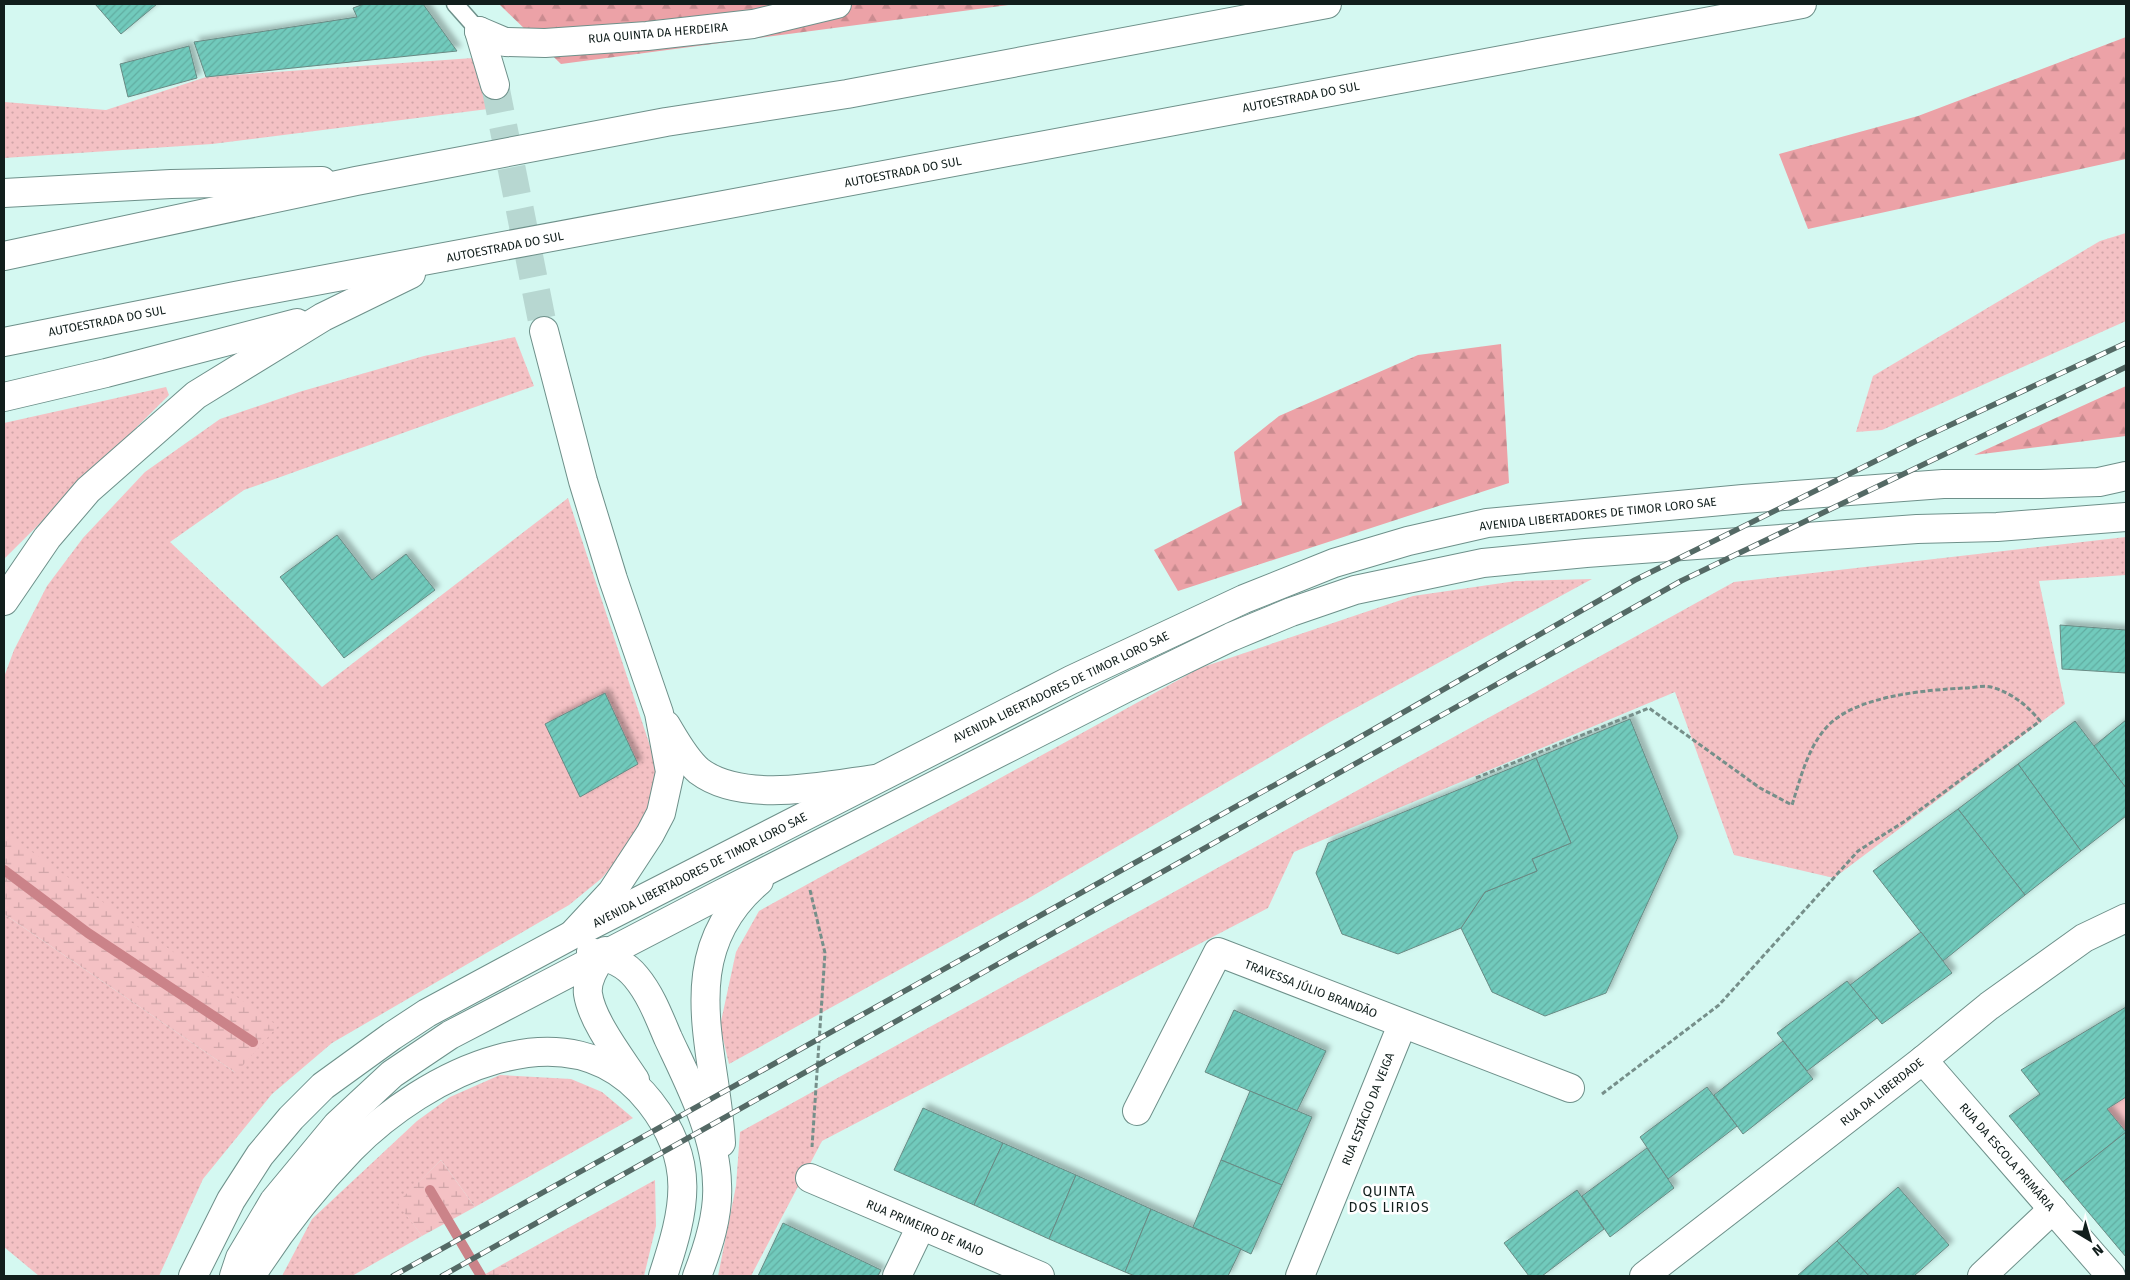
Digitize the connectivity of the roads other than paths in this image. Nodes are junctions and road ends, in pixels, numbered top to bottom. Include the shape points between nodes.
1 (455, 4) edge
2 (837, 4) edge
3 (1327, 4) edge
4 (1802, 4) edge
5 (479, 32) junction
6 (495, 85) tunnel mouth
7 (356, 181) junction
8 (4, 193) edge
9 (4, 256) edge
10 (443, 258) junction
11 (323, 317) junction
12 (544, 331) tunnel mouth
13 (4, 342) edge
14 (4, 397) edge
15 (2126, 476) edge
16 (2099, 482) junction
17 (2126, 482) edge
18 (2126, 517) edge
19 (4, 601) edge
20 (659, 713) junction
21 (882, 777) junction
22 (781, 863) junction
23 (655, 894) junction
24 (2126, 918) edge
25 (572, 935) junction
26 (602, 956) junction
27 (526, 961) junction
28 (1402, 1025) junction
29 (1923, 1060) junction
30 (1570, 1088) road end
31 (643, 1093) junction
32 (1137, 1111) dead end
33 (810, 1178) road end
34 (718, 1187) junction
35 (2053, 1210) junction
36 (920, 1226) junction
37 (269, 1228) junction
38 (193, 1276) edge
39 (234, 1276) edge
40 (251, 1276) edge
41 (663, 1276) edge
42 (697, 1276) edge
43 (897, 1276) edge
44 (1040, 1276) edge
45 (1300, 1276) edge
46 (1644, 1276) edge
47 (1982, 1276) edge
48 (2111, 1276) edge

1 - 5 lane
2 - 5 main road, RUA QUINTA DA HERDEIRA via 753,24 647,36 545,43 506,42
3 - 7 main road via 866,91 666,122
4 - 10 main road, AUTOESTRADA DO SUL
5 - 6 main road
7 - 8 main road via 171,184
7 - 9 main road
10 - 11 main road
10 - 13 main road, AUTOESTRADA DO SUL
11 - 14 main road
11 - 19 main road via 196,395 88,490 47,538
12 - 20 main road via 582,481
15 - 16 main road, AVENIDA LIBERTADORES DE TIMOR LORO SAE
16 - 17 main road, AVENIDA LIBERTADORES DE TIMOR LORO SAE
16 - 21 main road, AVENIDA LIBERTADORES DE TIMOR LORO SAE via 1943,484 1743,498 1487,523 1408,541 1334,563 1244,598 1072,680
18 - 22 main road via 1577,554 1483,564 1355,590 1232,637
20 - 21 main road via 683,753 698,770 729,786 773,790 821,787
20 - 25 main road via 670,772 660,813 612,892
21 - 23 main road, AVENIDA LIBERTADORES DE TIMOR LORO SAE
22 - 26 main road
22 - 34 main road via 739,900 725,921 706,973 706,1030 720,1133
23 - 25 main road, AVENIDA LIBERTADORES DE TIMOR LORO SAE
23 - 26 main road via 629,917
24 - 29 main road, RUA DA LIBERDADE via 2076,944 1988,1006
25 - 27 main road, AVENIDA LIBERTADORES DE TIMOR LORO SAE
26 - 27 main road via 582,950
26 - 31 main road via 591,976 588,994 604,1029
26 - 34 main road via 619,961 649,996 703,1120 716,1163
26 - 37 main road via 450,1035 392,1074 331,1132 288,1182
27 - 38 main road, AVENIDA LIBERTADORES DE TIMOR LORO SAE via 427,1013 322,1086 260,1155 231,1200
28 - 30 main road, TRAVESSA JÚLIO BRANDÃO
28 - 32 main road, TRAVESSA JÚLIO BRANDÃO via 1218,952
28 - 45 main road, RUA ESTÁCIO DA VEIGA
29 - 35 main road, RUA DA ESCOLA PRIMÁRIA
29 - 46 main road, RUA DA LIBERDADE
31 - 37 main road via 608,1066 583,1055 545,1051 512,1054 479,1065 416,1097 381,1123
31 - 41 main road via 662,1118 677,1147 682,1169 680,1220
33 - 36 main road, RUA PRIMEIRO DE MAIO
34 - 42 main road via 708,1250
35 - 47 main road
35 - 48 main road, RUA DA ESCOLA PRIMÁRIA
36 - 43 main road
36 - 44 main road, RUA PRIMEIRO DE MAIO
37 - 39 main road via 240,1258
37 - 40 main road

